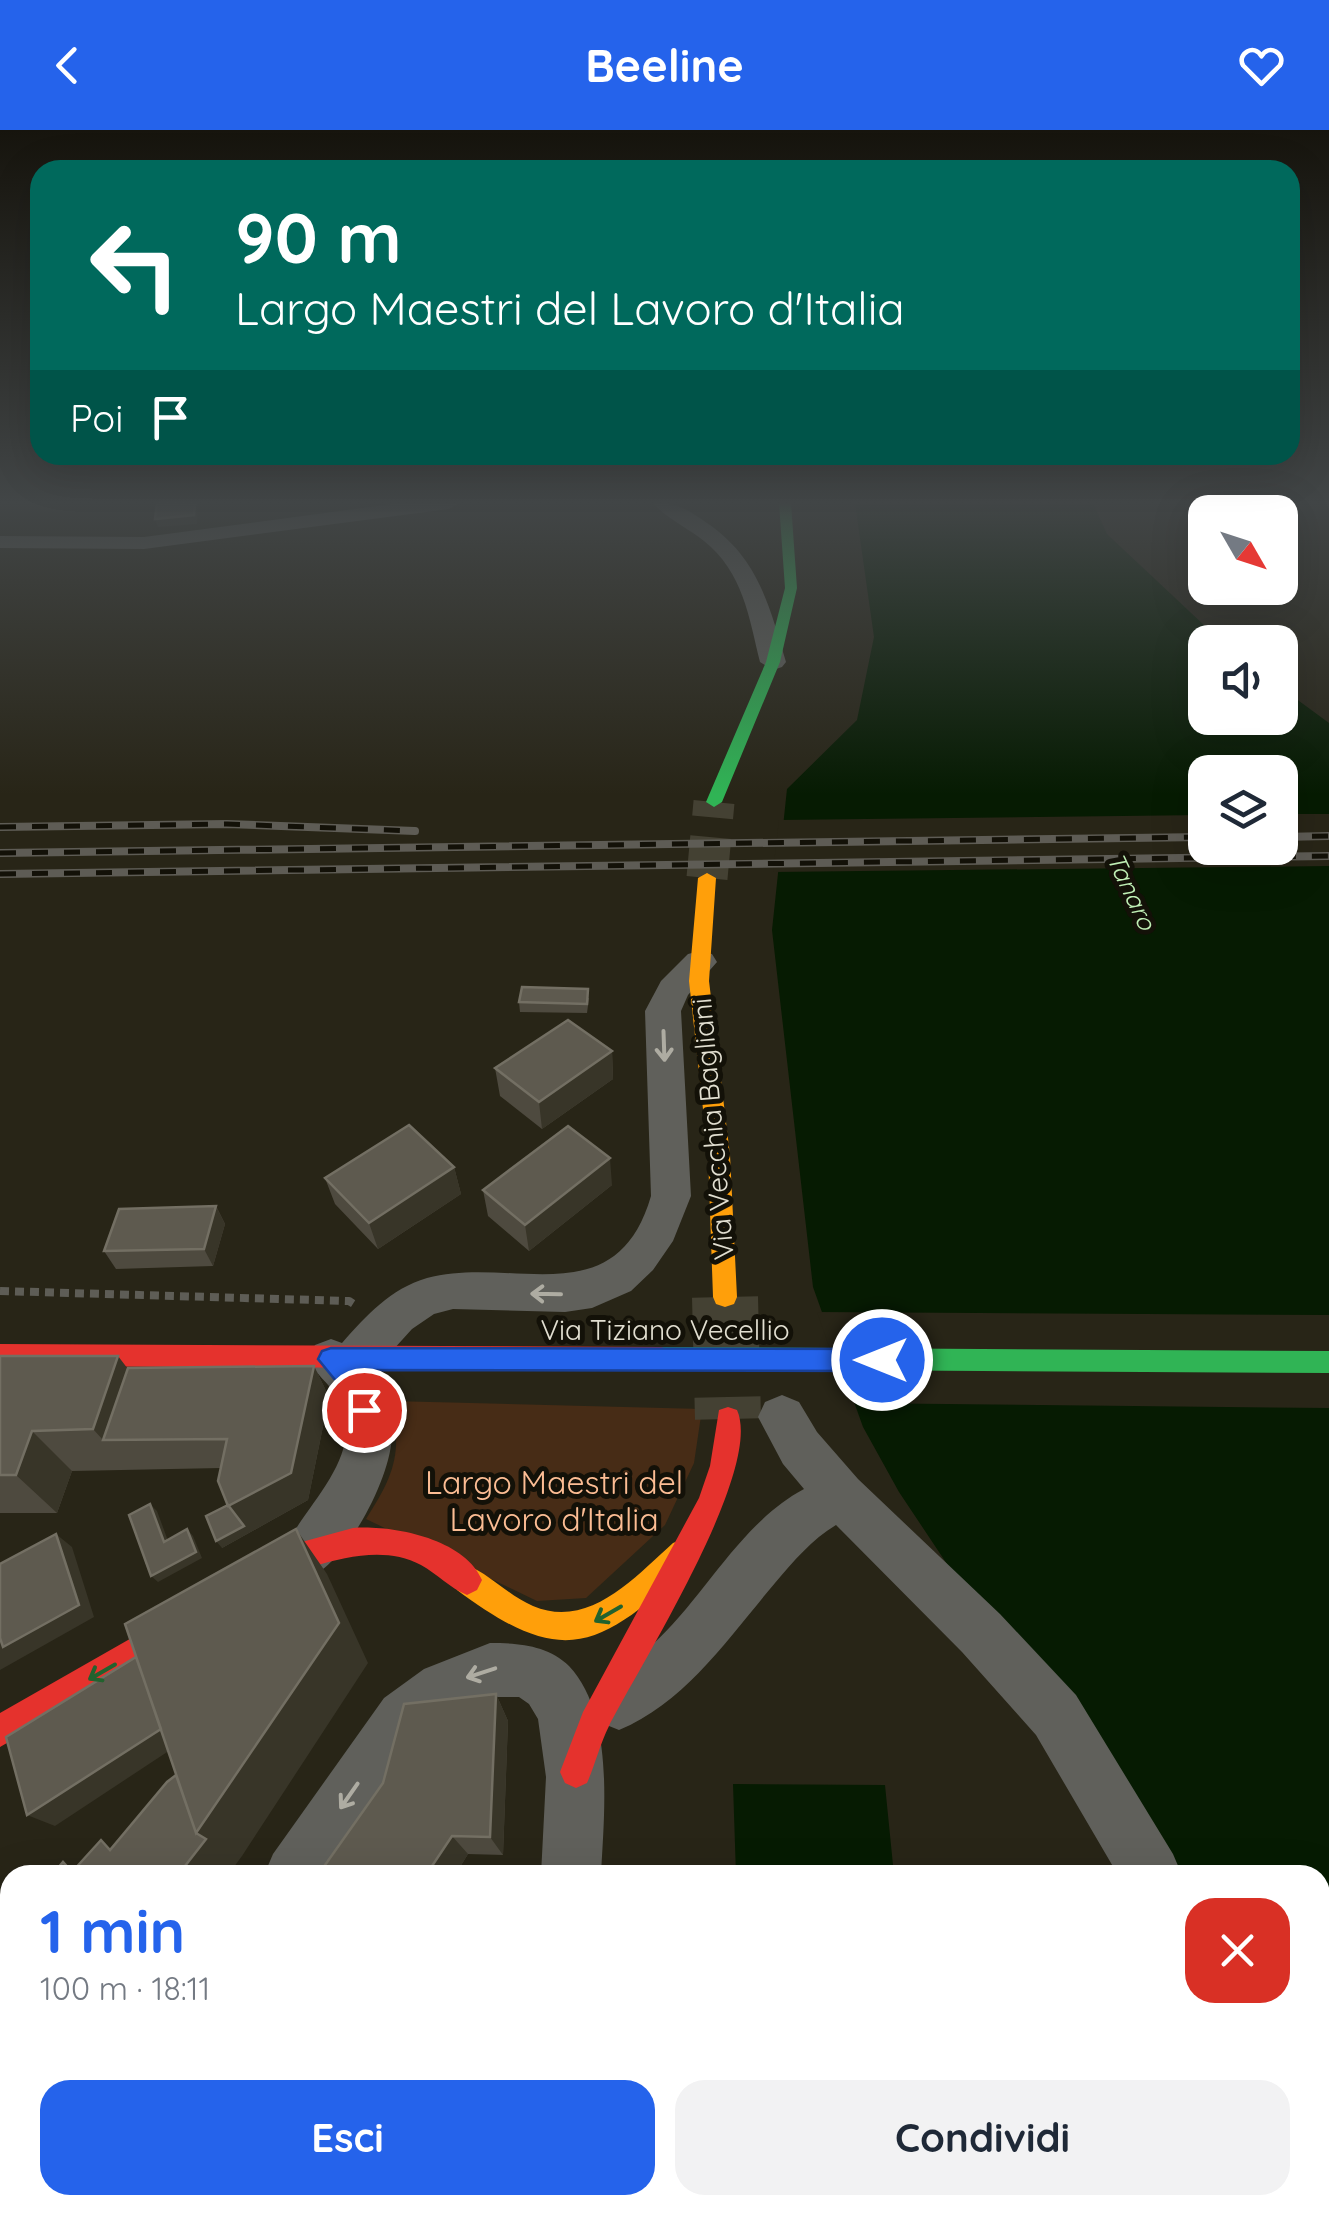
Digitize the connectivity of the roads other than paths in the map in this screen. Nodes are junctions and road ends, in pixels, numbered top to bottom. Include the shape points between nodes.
1 (755, 600) edge
2 (788, 600) edge
3 (772, 662) junction
4 (714, 802) tunnel mouth
5 (707, 878) tunnel mouth
6 (700, 962) junction
7 (725, 1297) tunnel mouth
8 (0, 1355) edge
9 (344, 1359) junction
10 (1329, 1362) edge
11 (782, 1418) dead end
12 (728, 1419) tunnel mouth
13 (841, 1496) junction
14 (683, 1552) junction
15 (308, 1553) junction
16 (0, 1731) edge
17 (585, 1748) junction
18 (301, 1865) edge
19 (572, 1865) edge
20 (1146, 1865) edge

1 - 3 street
2 - 3 street
3 - 4 street
5 - 6 street, Via Vecchia Bagliani
6 - 7 street, Via Vecchia Bagliani
6 -> 9 street, Via Vecchia Bagliani via 673,989 663,1011 670,1196 665,1219 630,1268 578,1295 449,1292 422,1298
8 - 9 street, Via Tiziano Vecellio
9 - 10 street, Via Tiziano Vecellio
9 - 15 street via 370,1434 355,1488
11 - 13 street
12 - 14 street via 724,1466
13 - 17 street via 806,1515 774,1545 671,1664
13 - 20 street via 1056,1715
14 -> 15 street via 628,1602 598,1622 570,1628 513,1617 446,1563 412,1545 361,1537
14 - 17 street
15 -> 16 street
17 -> 18 street via 554,1691 533,1672 508,1666 482,1671 405,1717
17 - 19 street

